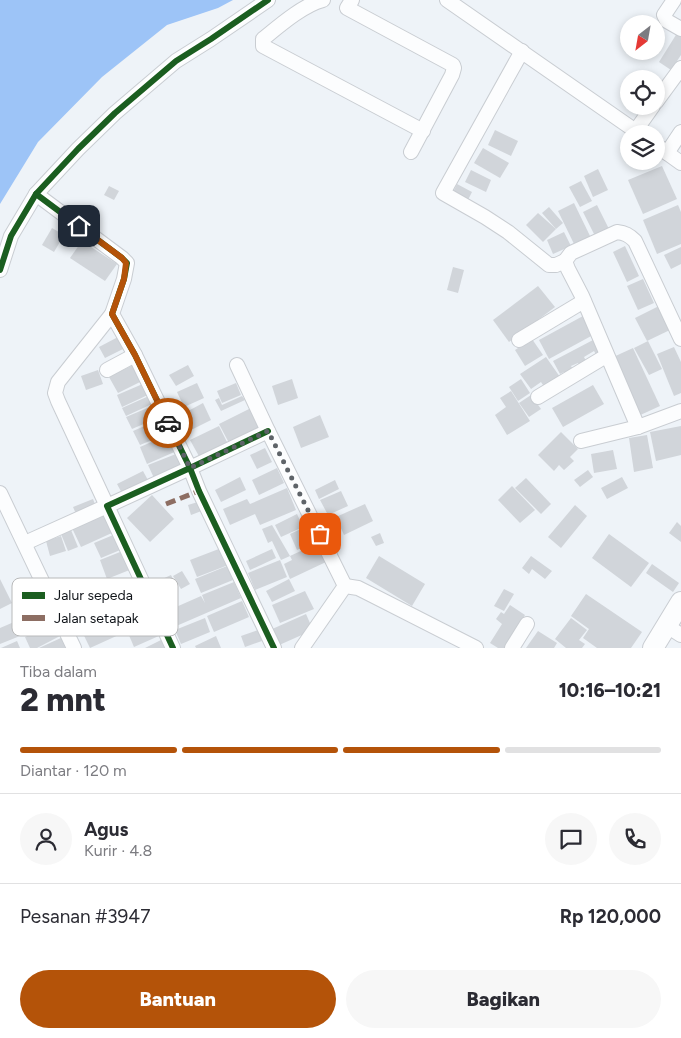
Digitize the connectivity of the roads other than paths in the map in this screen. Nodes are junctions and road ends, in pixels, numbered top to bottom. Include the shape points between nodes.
1 (268, 0) edge
2 (323, 0) edge
3 (329, 0) edge
4 (447, 0) edge
5 (674, 0) edge
6 (350, 4) edge
7 (681, 29) edge
8 (522, 51) junction
9 (681, 68) edge
10 (665, 90) edge
11 (628, 125) edge
12 (423, 131) junction
13 (681, 132) edge
14 (665, 146) edge
15 (665, 151) edge
16 (411, 152) dead end
17 (681, 163) edge
18 (36, 194) junction
19 (565, 262) junction
20 (0, 270) edge
21 (584, 301) junction
22 (112, 314) junction
23 (681, 339) edge
24 (519, 340) dead end
25 (135, 355) junction
26 (606, 356) junction
27 (237, 365) dead end
28 (106, 370) dead end
29 (538, 397) dead end
30 (681, 411) edge
31 (638, 427) junction
32 (268, 431) junction
33 (581, 441) dead end
34 (190, 468) junction
35 (0, 493) edge
36 (107, 506) junction
37 (25, 543) junction
38 (41, 578) edge
39 (140, 578) edge
40 (345, 586) junction
41 (681, 602) edge
42 (527, 624) dead end
43 (674, 631) edge
44 (68, 636) edge
45 (167, 636) edge
46 (74, 648) edge
47 (173, 648) edge
48 (274, 648) edge
49 (302, 648) edge
50 (476, 648) edge
51 (512, 648) edge
52 (653, 648) edge

1 - 18 street via 152,80 102,125
2 - 12 street via 274,30 263,39 263,46
3 - 6 street
4 - 8 street
5 - 7 street via 664,15 667,21
6 - 12 street via 453,65 452,75
8 - 11 street
8 - 19 street via 442,193 508,232 549,265
9 - 10 street
12 - 16 street
13 - 14 street
15 - 17 street
18 - 20 street via 11,236
18 - 22 street via 126,263
19 - 21 street
19 - 23 street via 571,253 617,232 630,236
21 - 24 street
21 - 26 street
22 - 25 street
22 - 36 street via 58,382 55,393
25 - 28 street
25 - 34 street
26 - 29 street
26 - 31 street
27 - 32 street
30 - 31 street
31 - 33 street
32 - 34 street
32 - 40 street
34 - 36 street
34 - 48 street
35 - 37 street
36 - 37 street
36 - 39 street
37 - 38 street
40 - 49 street
40 - 50 street via 370,594
41 - 43 street
42 - 51 street
43 - 52 street
44 - 46 street
45 - 47 street

